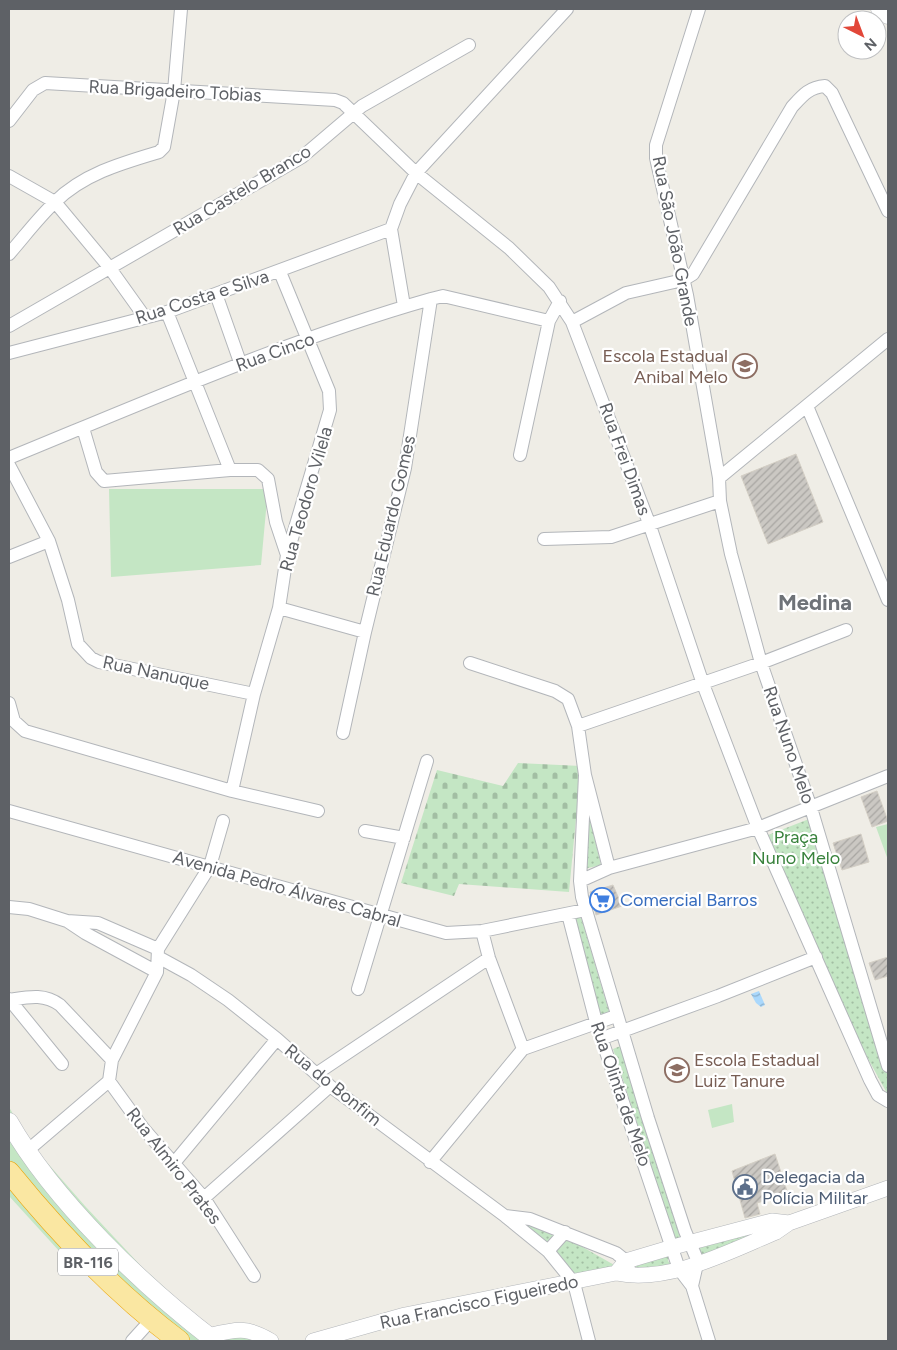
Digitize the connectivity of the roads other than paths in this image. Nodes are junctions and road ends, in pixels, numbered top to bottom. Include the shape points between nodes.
1 (180, 9) edge
2 (567, 9) edge
3 (699, 9) edge
4 (880, 9) edge
5 (888, 15) edge
6 (469, 45) dead end
7 (174, 91) junction
8 (353, 113) junction
9 (9, 121) edge
10 (416, 173) junction
11 (9, 176) edge
12 (55, 202) junction
13 (888, 211) edge
14 (391, 229) junction
15 (9, 254) edge
16 (109, 267) junction
17 (280, 272) junction
18 (683, 280) junction
19 (216, 294) junction
20 (431, 299) junction
21 (560, 301) junction
22 (404, 306) junction
23 (167, 312) junction
24 (144, 316) junction
25 (549, 321) junction
26 (572, 322) junction
27 (9, 326) edge
28 (888, 339) edge
29 (307, 340) junction
30 (9, 353) edge
31 (241, 365) junction
32 (194, 382) junction
33 (807, 406) junction
34 (83, 428) junction
35 (520, 455) dead end
36 (9, 458) edge
37 (9, 465) edge
38 (230, 470) junction
39 (719, 478) junction
40 (720, 501) junction
41 (649, 523) junction
42 (544, 539) dead end
43 (49, 541) junction
44 (287, 555) junction
45 (9, 557) edge
46 (888, 600) edge
47 (279, 608) junction
48 (846, 630) dead end
49 (365, 632) junction
50 (470, 663) dead end
51 (761, 663) junction
52 (702, 684) junction
53 (254, 694) junction
54 (9, 703) edge
55 (578, 726) junction
56 (343, 733) dead end
57 (427, 761) dead end
58 (585, 775) junction
59 (888, 776) edge
60 (232, 791) junction
61 (811, 808) junction
62 (9, 811) edge
63 (318, 811) dead end
64 (223, 821) dead end
65 (758, 828) junction
66 (365, 831) dead end
67 (404, 838) junction
68 (210, 866) junction
69 (609, 868) junction
70 (580, 881) junction
71 (9, 907) edge
72 (585, 910) junction
73 (568, 914) junction
74 (380, 916) junction
75 (68, 920) junction
76 (482, 931) junction
77 (158, 953) junction
78 (816, 957) junction
79 (489, 958) junction
80 (158, 972) junction
81 (358, 989) dead end
82 (9, 1000) edge
83 (616, 1016) junction
84 (596, 1022) junction
85 (622, 1030) junction
86 (603, 1038) junction
87 (277, 1039) junction
88 (523, 1049) junction
89 (112, 1060) junction
90 (62, 1064) dead end
91 (888, 1066) edge
92 (316, 1074) junction
93 (109, 1081) junction
94 (330, 1086) junction
95 (888, 1101) edge
96 (9, 1122) edge
97 (27, 1151) junction
98 (430, 1162) junction
99 (174, 1164) junction
100 (9, 1172) edge
101 (888, 1188) edge
102 (204, 1198) junction
103 (505, 1216) junction
104 (789, 1223) junction
105 (565, 1232) junction
106 (691, 1243) junction
107 (672, 1247) junction
108 (548, 1251) junction
109 (626, 1261) junction
110 (697, 1264) junction
111 (679, 1269) junction
112 (616, 1273) junction
113 (254, 1276) dead end
114 (631, 1276) junction
115 (574, 1283) junction
116 (692, 1286) junction
117 (151, 1320) junction
118 (212, 1338) edge
119 (132, 1341) edge
120 (179, 1341) edge
121 (271, 1341) edge
122 (313, 1341) edge
123 (589, 1341) edge
124 (709, 1341) edge

1 - 7 street
2 - 10 street
3 - 18 street, Rua São João Grande via 656,145 656,158
4 - 5 main road
6 - 8 street, Rua Castelo Branco
7 - 8 street, Rua Brigadeiro Tobias via 335,100 344,103
7 - 9 street, Rua Brigadeiro Tobias via 45,83 33,90
7 - 12 street via 164,147 159,152 115,165 85,179
8 - 10 street, Rua Frei Dimas
8 - 16 street, Rua Castelo Branco via 302,157
10 - 14 street
10 - 21 street, Rua Frei Dimas via 509,248
11 - 12 street
12 - 15 street
12 - 16 street
13 - 18 street via 832,93 825,86 807,90 792,107 696,269
14 - 17 street, Rua Costa e Silva
14 - 22 street
16 - 24 street
16 - 27 street, Rua Castelo Branco
17 - 19 street, Rua Costa e Silva
17 - 29 street, Rua Teodoro Vilela
18 - 26 street via 626,293
18 - 39 street, Rua São João Grande
19 - 23 street, Rua Costa e Silva
19 - 31 street
20 - 22 street, Rua Cinco
20 - 25 street, Rua Cinco via 442,296
20 - 49 street, Rua Eduardo Gomes via 405,468
21 - 25 street
21 - 26 street, Rua Frei Dimas
22 - 29 street, Rua Cinco
23 - 24 street, Rua Costa e Silva
23 - 32 street
24 - 30 street, Rua Costa e Silva
25 - 35 street
26 - 41 street, Rua Frei Dimas
28 - 33 street
29 - 31 street, Rua Cinco
29 - 44 street, Rua Teodoro Vilela via 329,390 330,410
31 - 32 street, Rua Cinco
32 - 34 street, Rua Cinco
32 - 38 street
33 - 39 street
33 - 46 street
34 - 36 street, Rua Cinco
34 - 38 street via 96,472 104,481
37 - 43 street, Rua Nanuque
38 - 44 street via 258,470 268,479 276,522
39 - 40 street, Rua Nuno Melo
40 - 41 street
40 - 51 street, Rua Nuno Melo
41 - 42 street via 612,537
41 - 52 street, Rua Frei Dimas
43 - 45 street
43 - 53 street, Rua Nanuque via 78,644 91,658
44 - 47 street, Rua Teodoro Vilela
47 - 49 street
47 - 53 street, Rua Teodoro Vilela
48 - 51 street
49 - 56 street, Rua Eduardo Gomes
50 - 55 street, Rua Olinta de Melo via 562,694 568,699
51 - 52 street
51 - 61 street, Rua Nuno Melo
52 - 55 street
52 - 65 street, Rua Frei Dimas
53 - 60 street, Rua Teodoro Vilela
54 - 60 street via 14,721 25,731
55 - 58 street, Rua Olinta de Melo
57 - 67 street
58 - 69 street, Rua Olinta de Melo
58 - 70 street, Rua Olinta de Melo
59 - 61 street
60 - 63 street
61 - 65 street
61 - 91 street, Rua Nuno Melo
62 - 68 street, Avenida Pedro Álvares Cabral
64 - 68 street
65 - 69 street
65 - 78 street
66 - 67 street
67 - 74 street
68 - 74 street, Avenida Pedro Álvares Cabral
68 - 77 street
69 - 70 street
70 - 72 street, Rua Olinta de Melo
71 - 75 street, Rua do Bonfim
72 - 73 street
72 - 83 street, Rua Olinta de Melo
73 - 76 street, Avenida Pedro Álvares Cabral
73 - 84 street, Rua Olinta de Melo
74 - 76 street, Avenida Pedro Álvares Cabral via 446,933
74 - 81 street
75 - 77 street, Rua do Bonfim via 98,923
75 - 80 street, Rua do Bonfim via 85,933
76 - 79 street
77 - 80 street
77 - 87 street, Rua do Bonfim via 228,1000
78 - 85 street
78 - 95 street via 870,1080 878,1095
79 - 88 street
79 - 92 street
80 - 89 street
82 - 89 street via 50,998
82 - 90 street
83 - 84 street
83 - 85 street, Rua Olinta de Melo
84 - 86 street, Rua Olinta de Melo
84 - 88 street
85 - 86 street
85 - 106 street, Rua Olinta de Melo
86 - 107 street, Rua Olinta de Melo
87 - 92 street, Rua do Bonfim
87 - 99 street
88 - 98 street
89 - 93 street
92 - 94 street, Rua do Bonfim
93 - 97 street
93 - 99 street, Rua Almiro Prates
94 - 98 street, Rua do Bonfim
94 - 102 street
96 - 97 main road
97 - 118 main road via 73,1208 134,1272
98 - 103 street, Rua do Bonfim
99 - 102 street, Rua Almiro Prates
100 - 117 highway, BR-116 via 72,1247
101 - 104 street, Rua Francisco Figueiredo
102 - 113 street, Rua Almiro Prates
103 - 105 street, Rua do Bonfim via 530,1219
103 - 108 street, Rua do Bonfim
104 - 106 street, Rua Francisco Figueiredo via 772,1221
104 - 110 street, Rua Francisco Figueiredo via 776,1232
105 - 108 street
105 - 109 street, Rua do Bonfim via 616,1253
106 - 107 street, Rua Francisco Figueiredo
106 - 110 street, Rua Olinta de Melo
107 - 109 street, Rua Francisco Figueiredo
107 - 111 street, Rua Olinta de Melo
108 - 115 street, Rua do Bonfim
109 - 112 street
109 - 114 street
110 - 111 street, Rua Francisco Figueiredo
110 - 116 street, Rua Olinta de Melo
111 - 114 street, Rua Francisco Figueiredo
111 - 116 street, Rua Olinta de Melo
112 - 114 street, Rua Francisco Figueiredo
112 - 115 street, Rua Francisco Figueiredo
115 - 122 street, Rua Francisco Figueiredo via 405,1314
115 - 123 street
116 - 124 street, Rua Olinta de Melo
117 - 119 street
117 - 120 highway, BR-116
118 - 121 street via 236,1329 256,1332

